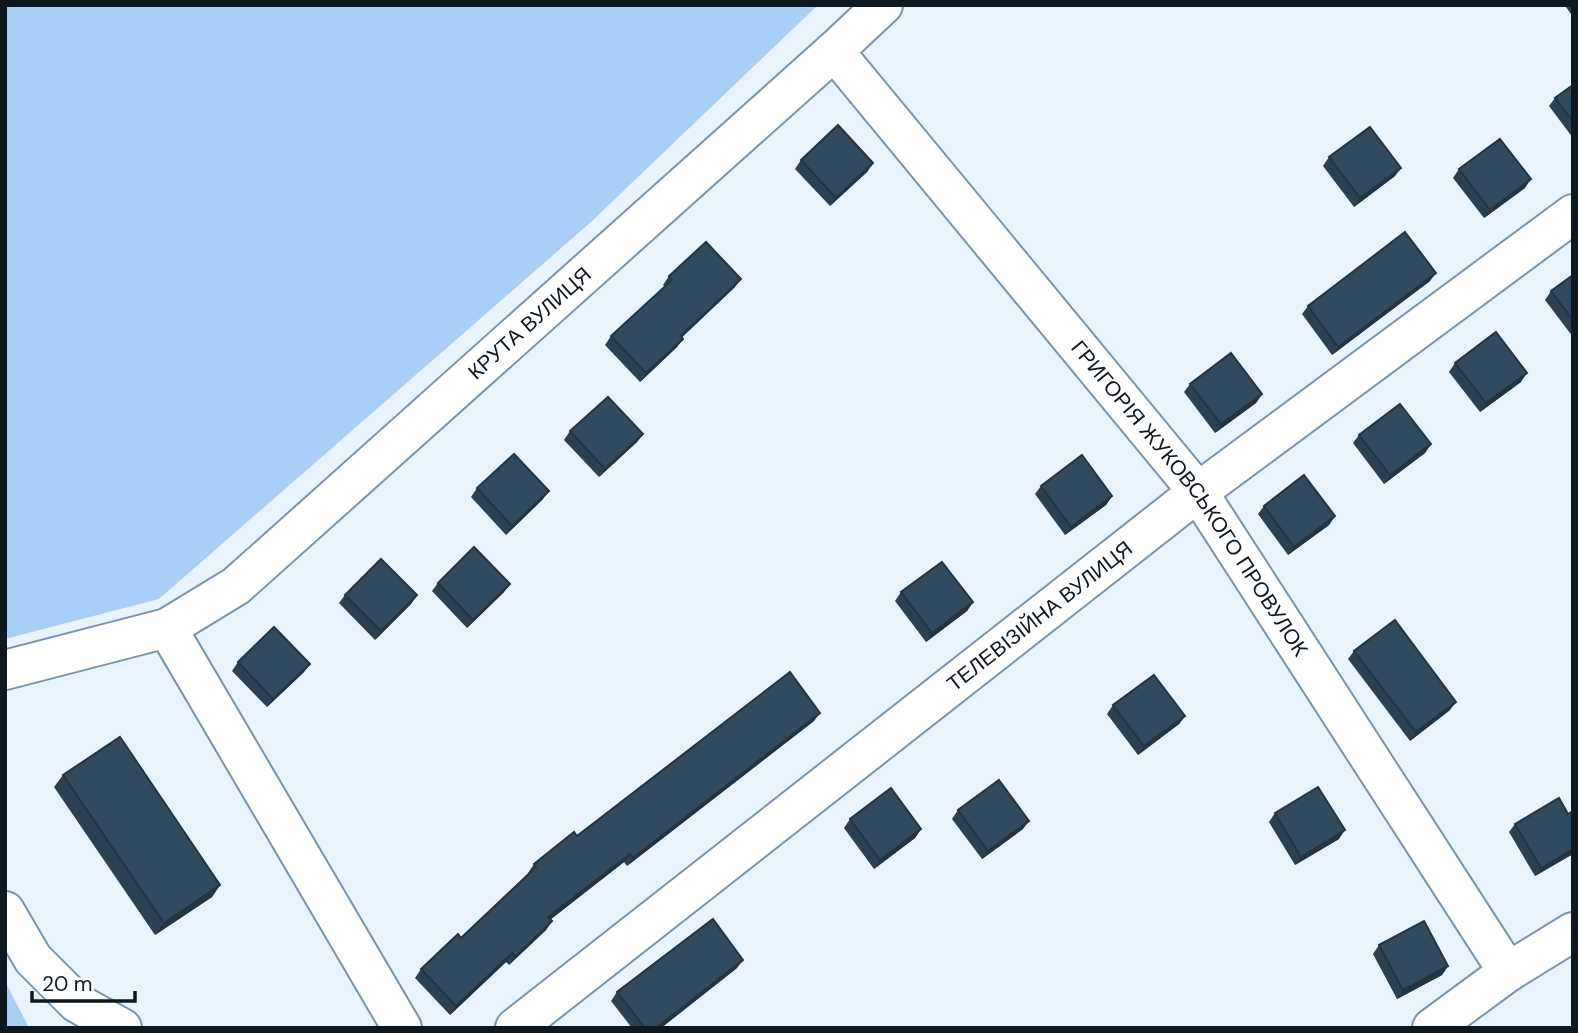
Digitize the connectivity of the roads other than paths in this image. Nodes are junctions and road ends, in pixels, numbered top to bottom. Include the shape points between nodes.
1 (883, 5) edge
2 (834, 51) junction
3 (1573, 214) edge
4 (1198, 492) junction
5 (167, 628) junction
6 (5, 670) edge
7 (5, 911) edge
8 (1573, 932) edge
9 (1508, 972) junction
10 (122, 1028) edge
11 (402, 1028) edge
12 (515, 1028) edge
13 (1432, 1028) edge

1 - 2 street, КРУТА ВУЛИЦЯ
2 - 4 street, ГРИГОРІЯ ЖУКОВСЬКОГО ПРОВУЛОК
2 - 5 street, КРУТА ВУЛИЦЯ via 236,586
3 - 4 street, ТЕЛЕВІЗІЙНА ВУЛИЦЯ
4 - 9 street, ГРИГОРІЯ ЖУКОВСЬКОГО ПРОВУЛОК
4 - 12 street, ТЕЛЕВІЗІЙНА ВУЛИЦЯ
5 - 6 street, КРУТА ВУЛИЦЯ
5 - 11 street
7 - 10 street via 33,959 78,1003
8 - 9 street
9 - 13 street

